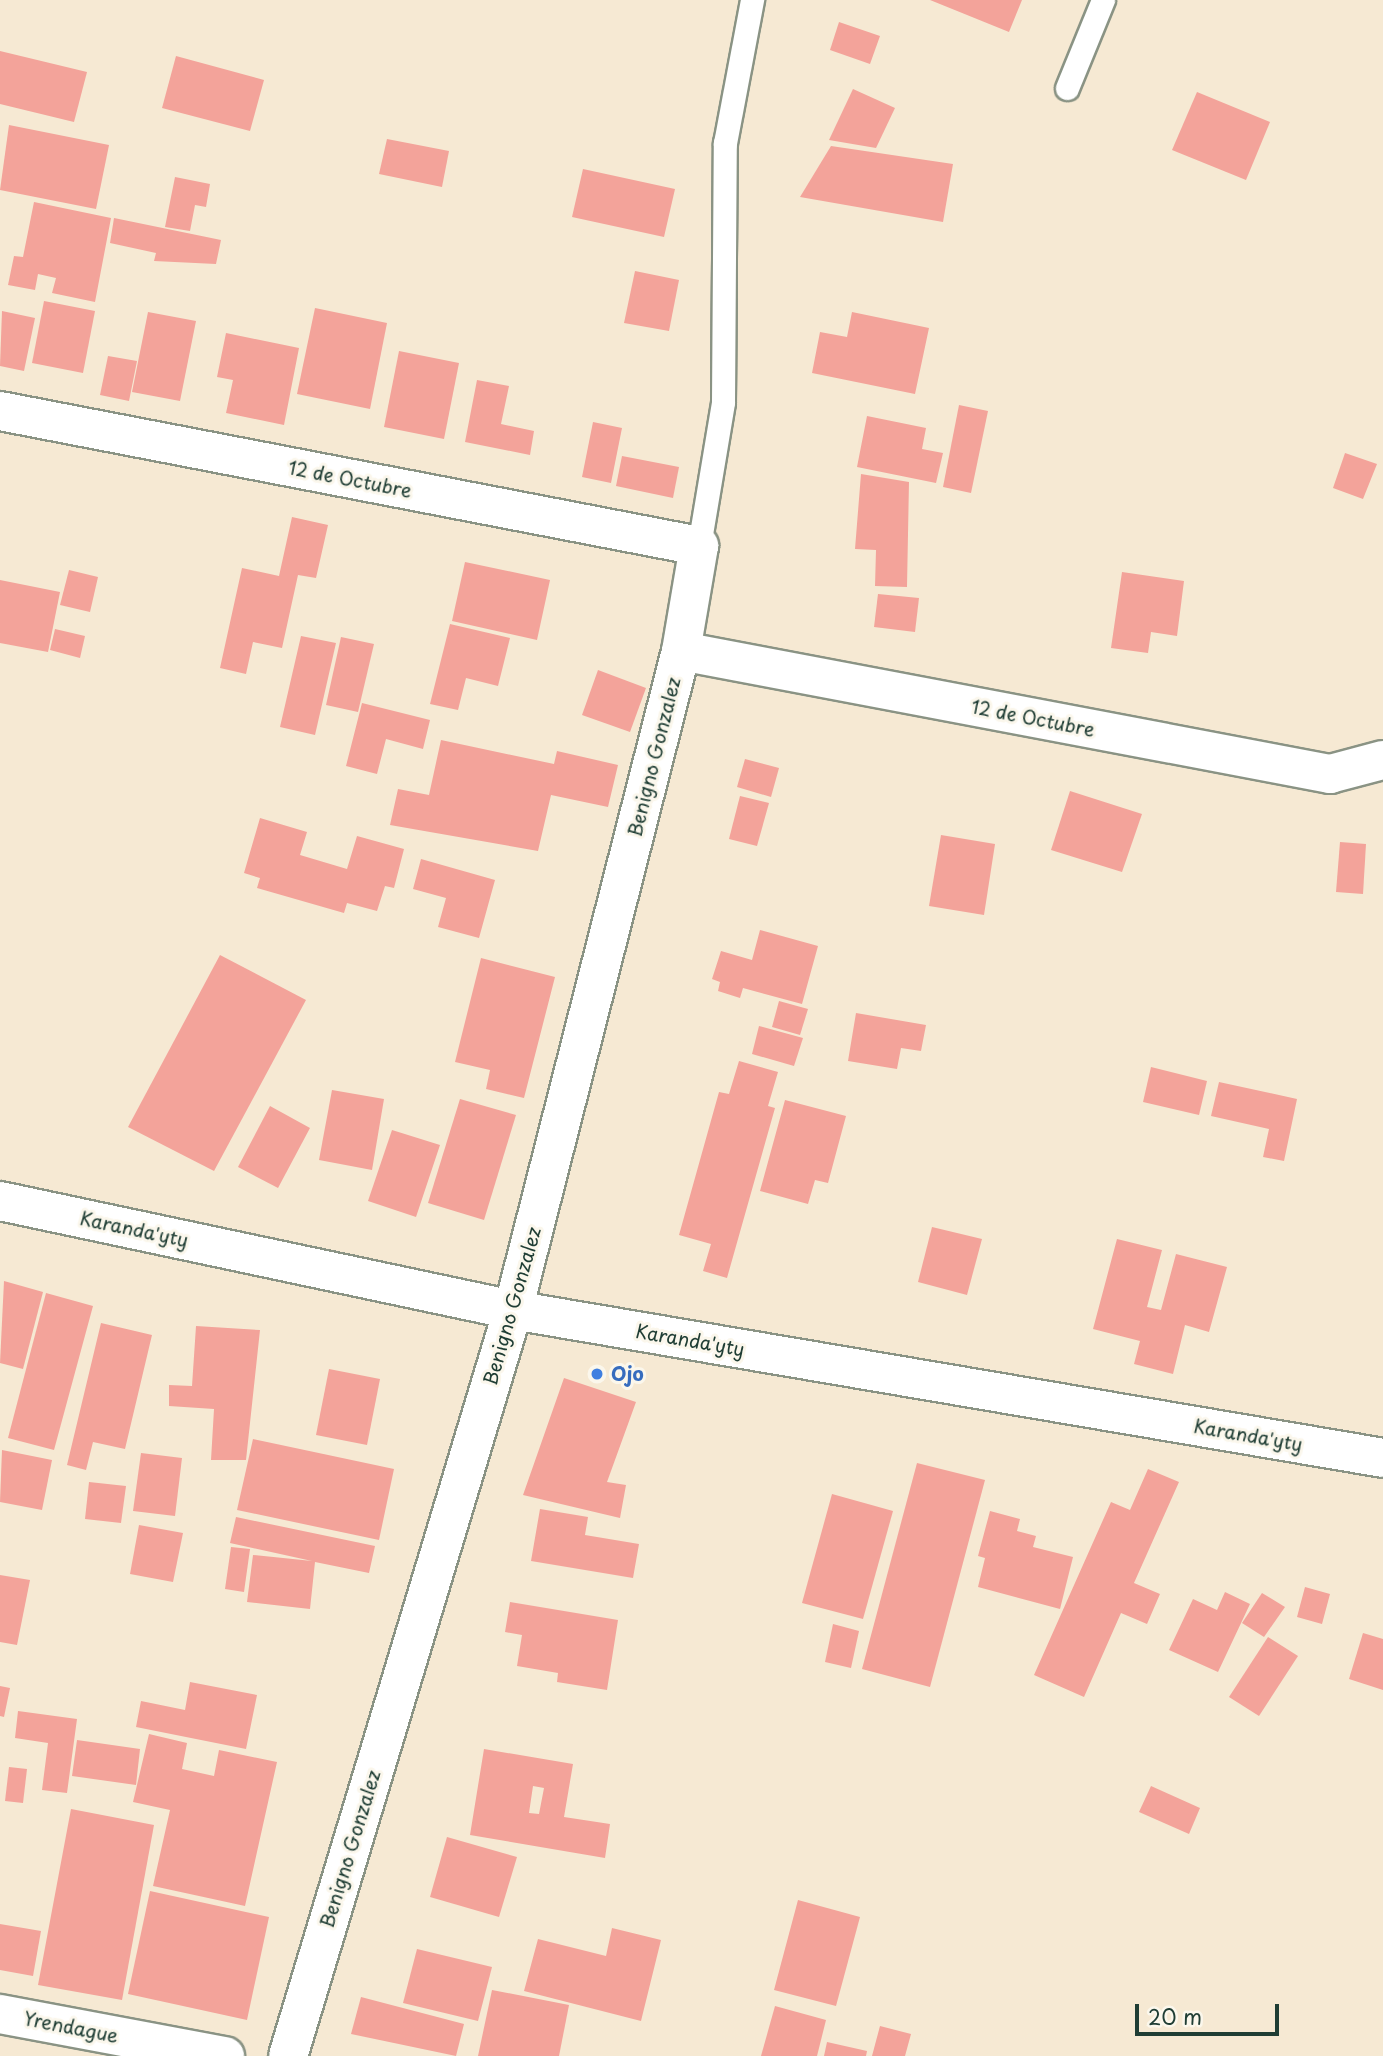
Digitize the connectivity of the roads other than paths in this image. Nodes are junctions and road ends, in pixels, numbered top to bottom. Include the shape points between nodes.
1 (752, 0) edge
2 (1103, 0) edge
3 (1068, 88) dead end
4 (0, 411) edge
5 (699, 546) junction
6 (681, 651) junction
7 (1383, 760) edge
8 (0, 1201) edge
9 (513, 1310) junction
10 (1383, 1458) edge
11 (0, 2014) edge
12 (225, 2056) edge
13 (288, 2056) edge

1 - 5 lane via 725,143 723,402
2 - 3 lane
4 - 5 street, 12 de Octubre
5 - 6 street, Benigno Gonzalez
6 - 7 street, 12 de Octubre via 1330,774
6 - 9 street, Benigno Gonzalez
8 - 9 street, Karanda'yty
9 - 10 street, Karanda'yty
9 - 13 street, Benigno Gonzalez
11 - 12 street, Yrendague

